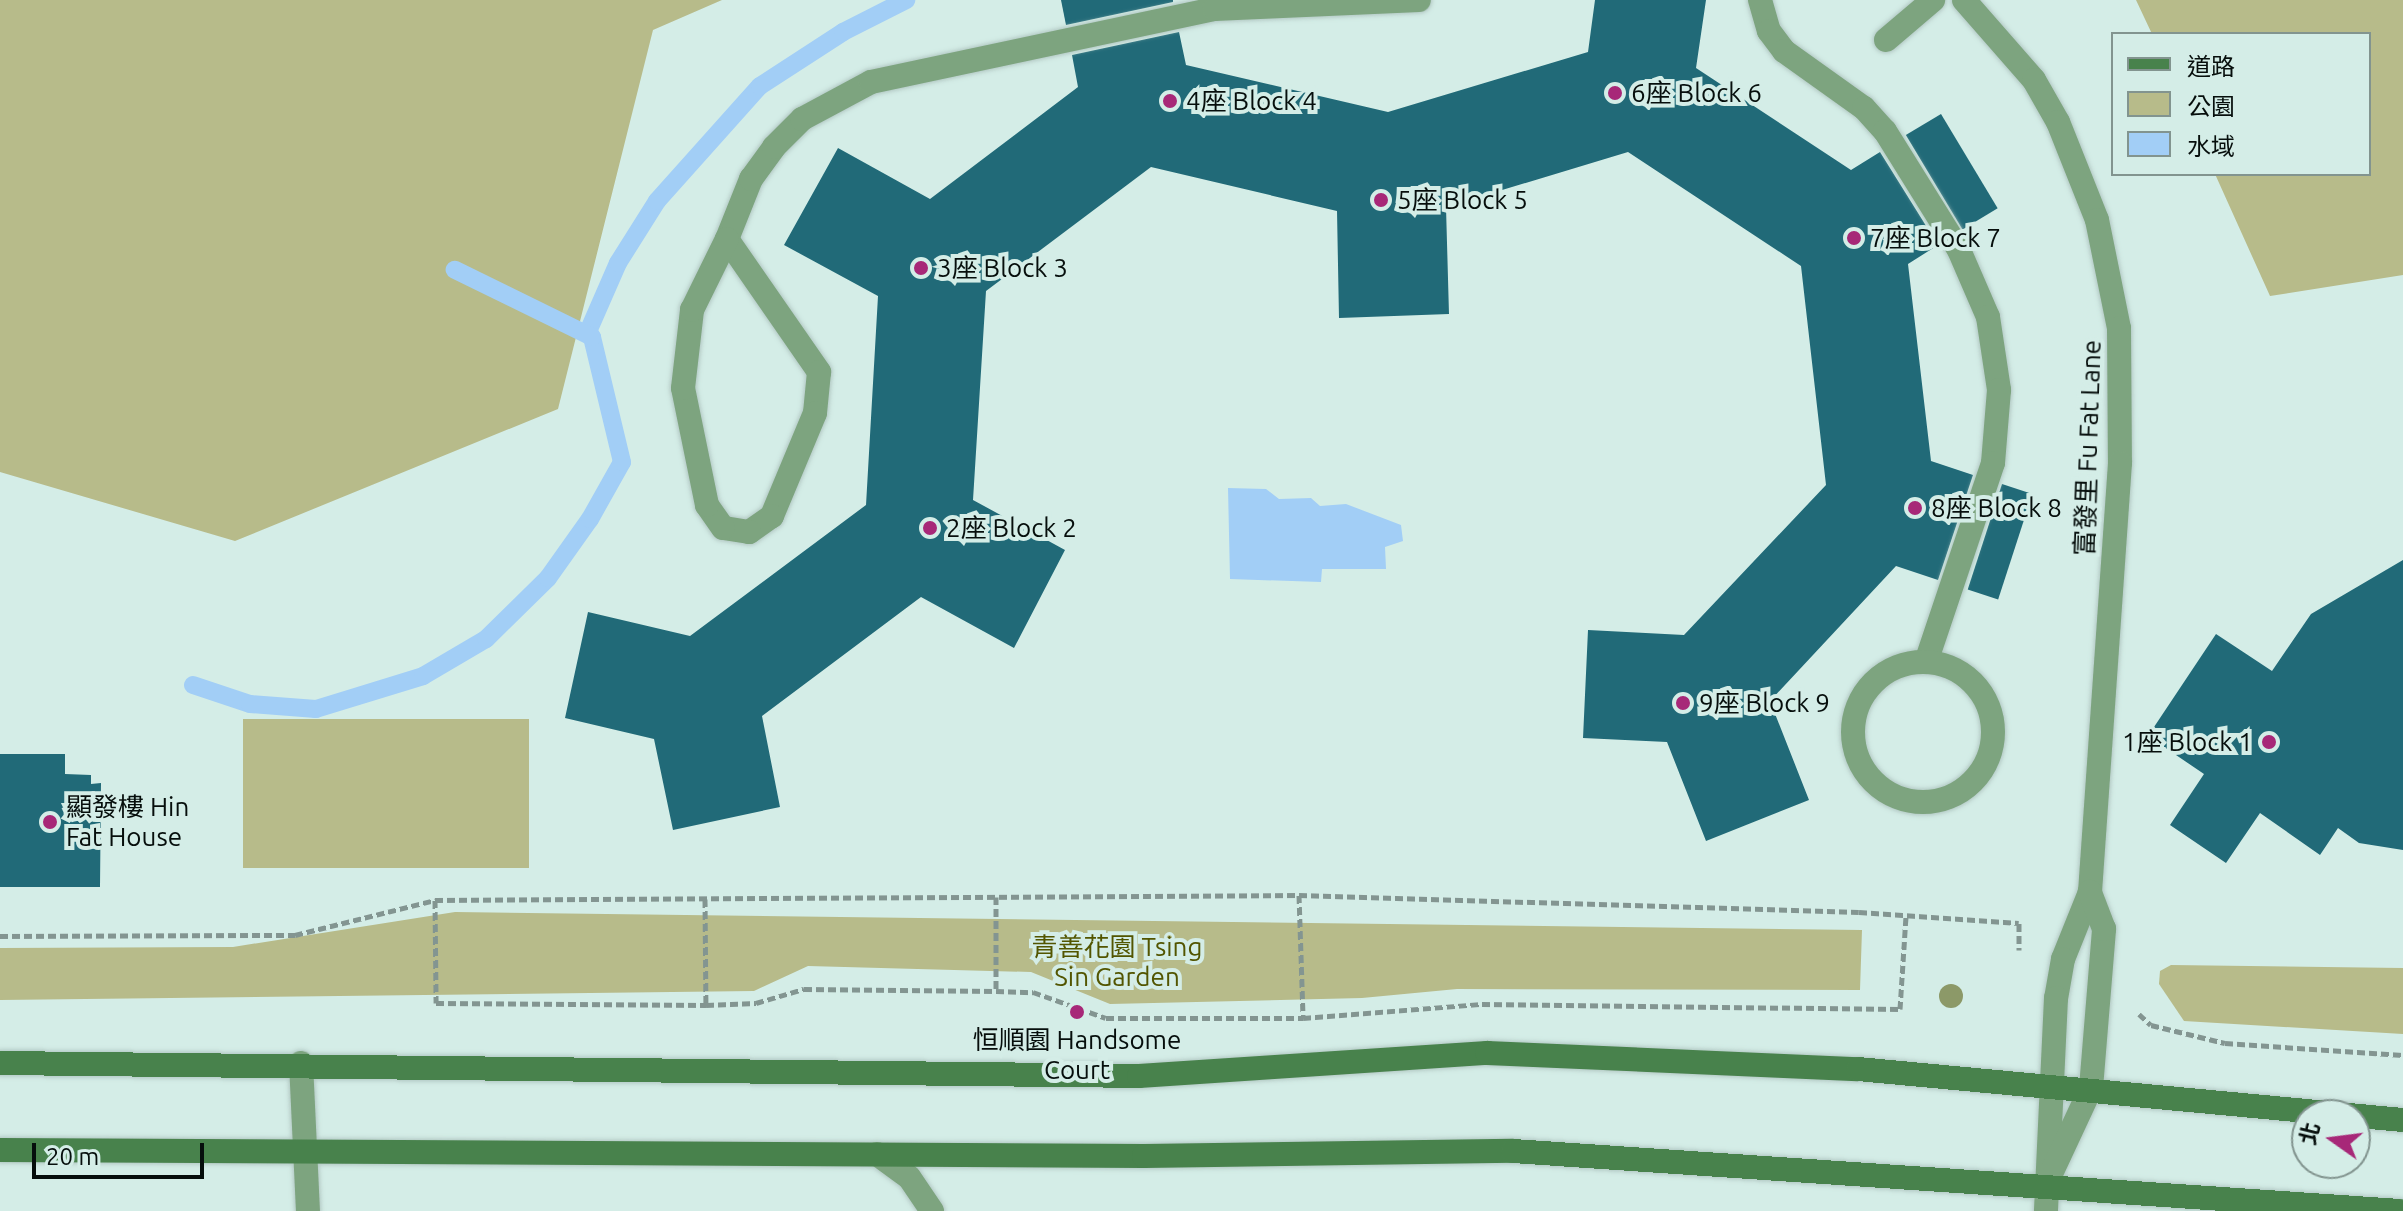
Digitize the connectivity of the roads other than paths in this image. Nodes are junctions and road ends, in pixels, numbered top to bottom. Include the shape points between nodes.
1 (1419, 0) edge
2 (1760, 0) edge
3 (1933, 0) edge
4 (1964, 0) edge
5 (1886, 40) dead end
6 (727, 239) junction
7 (1926, 662) junction
8 (2090, 892) junction
9 (0, 1063) edge
10 (301, 1063) junction
11 (2048, 1084) junction
12 (2091, 1088) junction
13 (2403, 1120) edge
14 (0, 1150) edge
15 (307, 1153) junction
16 (877, 1154) junction
17 (2046, 1199) edge
18 (308, 1211) edge
19 (932, 1211) edge
20 (2399, 1211) edge

1 - 6 street via 1215,9 871,82 813,112 774,147 751,179
2 - 7 street via 1769,31 1784,51 1864,108 1885,131 1959,250 1988,317 1999,390 1993,463
3 - 5 street
4 - 8 street, 富發里 Fu Fat Lane via 2034,80 2058,122 2097,220 2119,328 2120,463
6 - 6 street via 819,372 815,413 772,516 749,532 723,528 707,505 683,388 692,310
7 - 7 street via 1967,677 1991,713 1993,734 1984,766 1963,790 1922,803 1880,788 1856,752 1853,730 1858,709 1884,674
8 - 11 street, 富發里 Fu Fat Lane via 2063,959
8 - 12 street, 富發里 Fu Fat Lane via 2104,929
9 - 10 main road
10 - 11 main road via 1139,1076 1487,1053 1858,1069
10 - 15 street
11 - 12 main road
11 - 17 street, 富發里 Fu Fat Lane
12 - 13 main road
12 - 17 street, 富發里 Fu Fat Lane
14 - 15 main road
15 - 16 main road
15 - 18 street
16 - 17 main road via 1513,1151
16 - 19 street via 909,1177
17 - 20 main road

